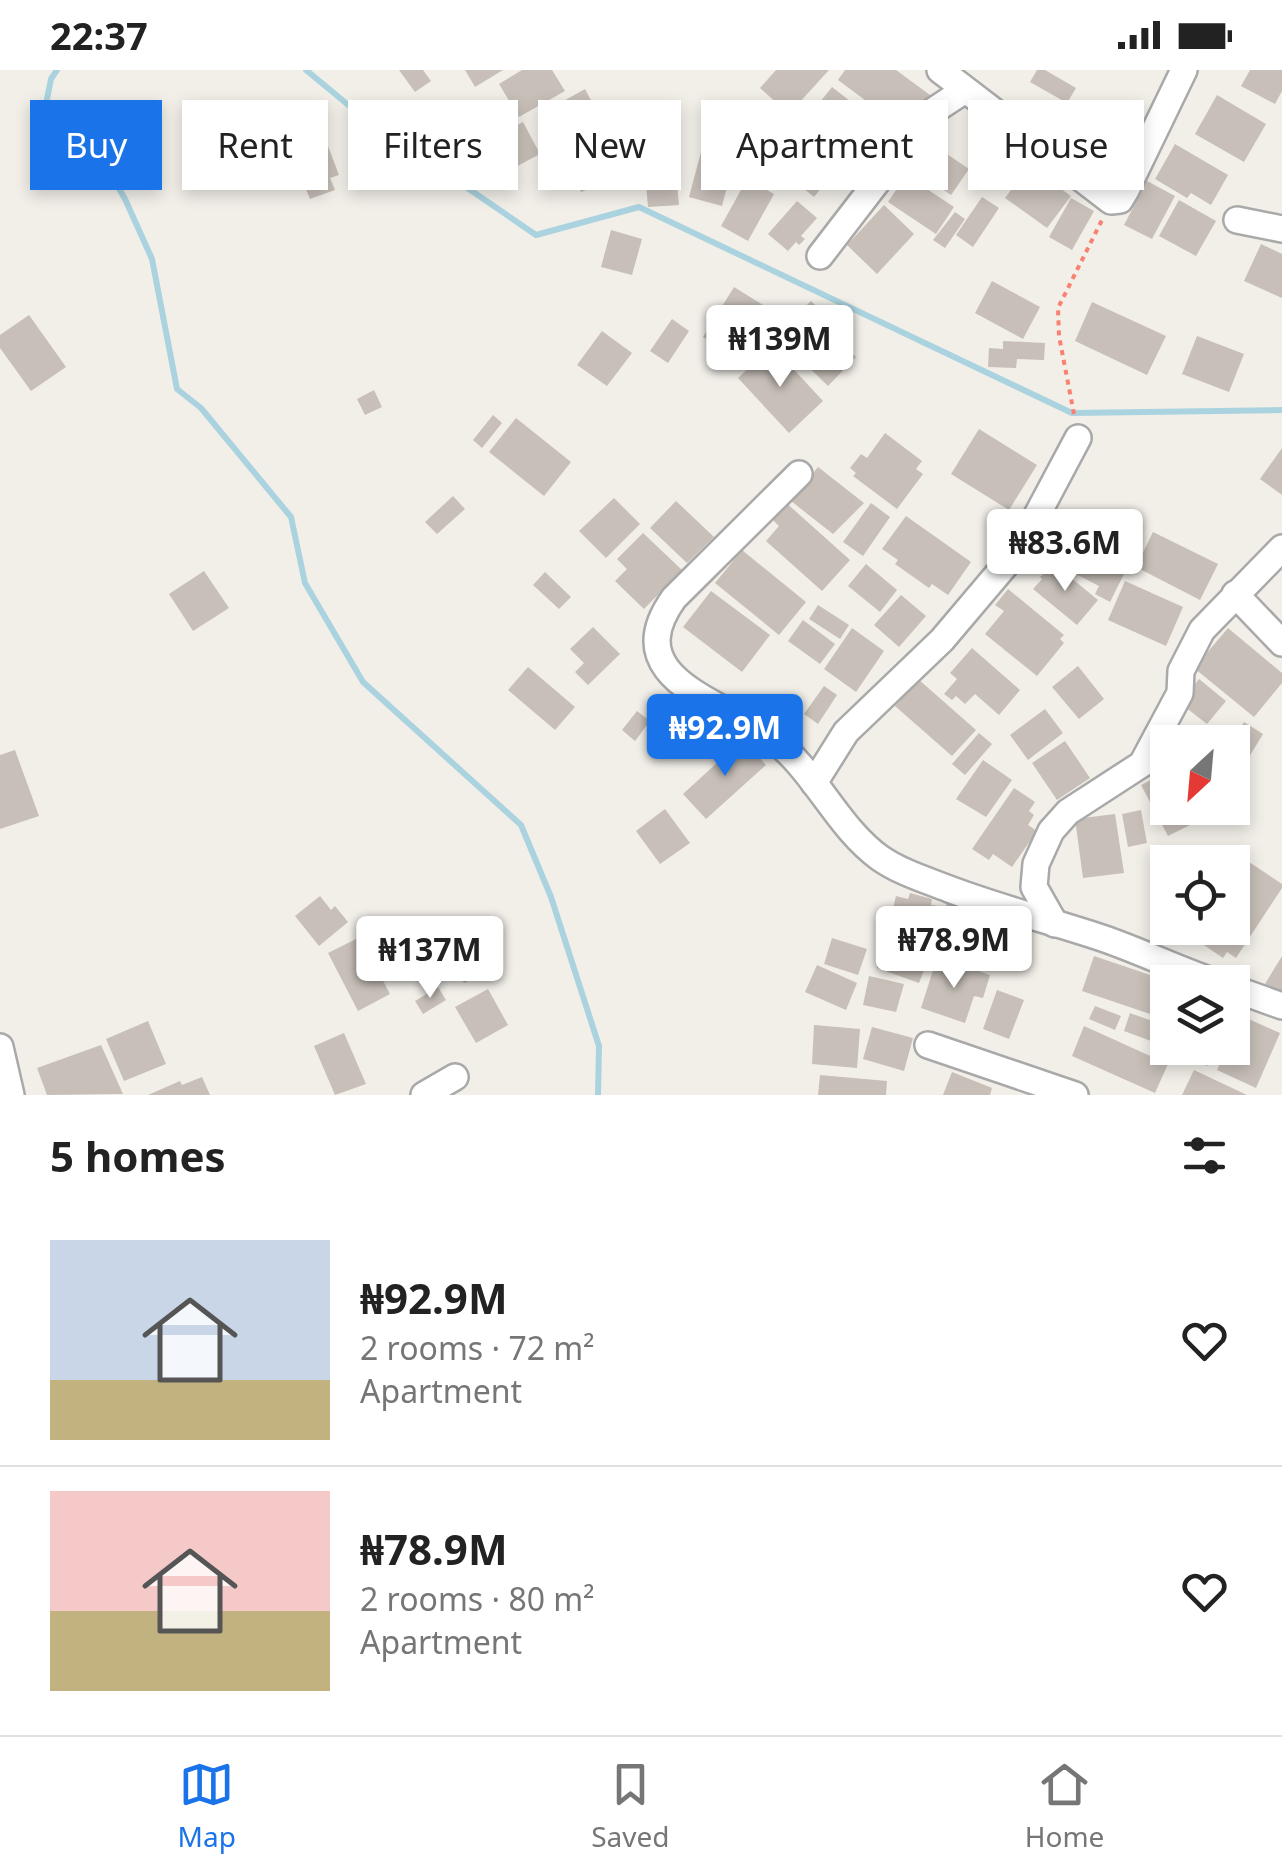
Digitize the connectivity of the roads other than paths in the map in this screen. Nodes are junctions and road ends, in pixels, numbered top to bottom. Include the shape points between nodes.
1 (940, 70) edge
2 (1184, 70) edge
3 (965, 90) junction
4 (1237, 220) dead end
5 (1282, 229) edge
6 (820, 256) dead end
7 (1076, 431) road end
8 (799, 474) dead end
9 (1282, 548) edge
10 (1235, 594) junction
11 (1282, 643) edge
12 (814, 783) junction
13 (1056, 924) junction
14 (1172, 965) edge
15 (1250, 994) edge
16 (1282, 1006) edge
17 (928, 1045) dead end
18 (0, 1047) edge
19 (455, 1077) dead end
20 (11, 1095) edge
21 (424, 1095) edge
22 (1075, 1095) edge

1 - 3 street
2 - 3 street via 1126,190 1111,202
3 - 6 street via 930,113
4 - 5 street
7 - 12 street via 1019,549 942,640 846,732
8 - 12 street via 674,598 662,615 656,645 685,686 776,741
9 - 10 street
10 - 11 street
10 - 13 street via 1195,642 1181,671 1180,693 1142,764 1068,812 1051,831 1034,886
12 - 13 street via 866,845 894,867
13 - 14 street
15 - 16 street
17 - 22 street
18 - 20 street
19 - 21 street

